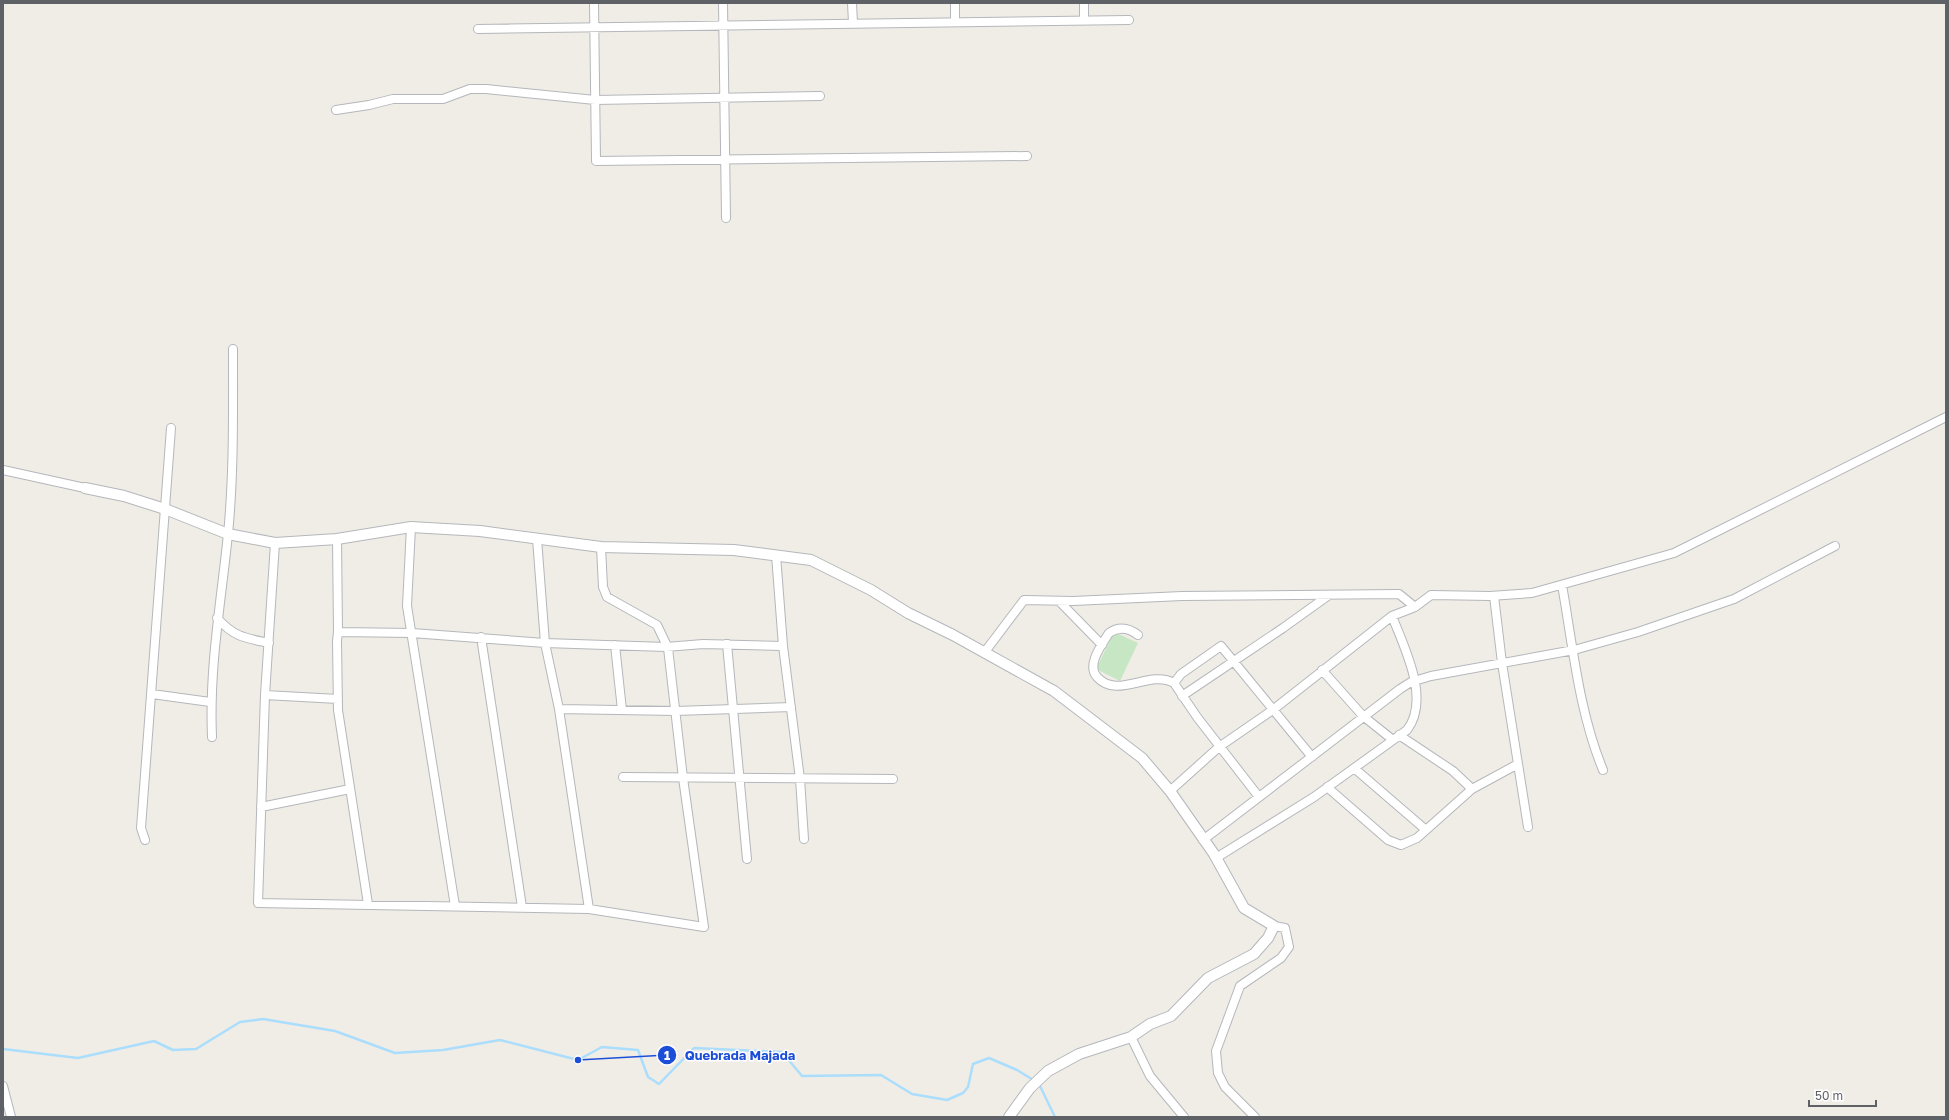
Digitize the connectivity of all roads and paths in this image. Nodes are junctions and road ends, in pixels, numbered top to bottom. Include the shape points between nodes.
1 (594, 3) edge
2 (723, 3) edge
3 (852, 3) edge
4 (954, 3) edge
5 (1084, 3) edge
6 (1084, 20) junction
7 (1129, 20) dead end
8 (955, 22) junction
9 (853, 23) junction
10 (723, 25) junction
11 (594, 27) junction
12 (478, 29) dead end
13 (820, 96) dead end
14 (724, 98) junction
15 (595, 100) junction
16 (336, 110) dead end
17 (1028, 156) dead end
18 (725, 160) junction
19 (726, 218) dead end
20 (233, 349) dead end
21 (1946, 417) edge
22 (170, 428) dead end
23 (3, 470) edge
24 (85, 488) joint
25 (165, 509) junction
26 (411, 527) junction
27 (228, 534) junction
28 (337, 539) junction
29 (537, 539) junction
30 (275, 543) junction
31 (1835, 546) dead end
32 (601, 547) junction
33 (776, 555) junction
34 (1562, 585) junction
35 (1329, 595) junction
36 (1494, 596) junction
37 (1058, 601) junction
38 (1415, 607) junction
39 (1392, 616) junction
40 (217, 618) junction
41 (338, 632) junction
42 (412, 633) junction
43 (1138, 634) dead end
44 (481, 636) junction
45 (269, 643) junction
46 (545, 643) junction
47 (727, 644) junction
48 (1102, 644) junction
49 (615, 645) junction
50 (783, 646) junction
51 (666, 647) junction
52 (1574, 650) junction
53 (984, 653) junction
54 (1234, 661) junction
55 (1502, 662) junction
56 (1322, 670) junction
57 (1414, 681) junction
58 (1174, 684) junction
59 (152, 694) junction
60 (265, 695) junction
61 (1182, 696) junction
62 (338, 699) junction
63 (210, 702) junction
64 (791, 707) junction
65 (559, 709) junction
66 (1274, 709) junction
67 (622, 710) junction
68 (676, 710) junction
69 (732, 710) junction
70 (1363, 716) junction
71 (212, 736) dead end
72 (1396, 738) junction
73 (1219, 747) junction
74 (1312, 757) junction
75 (1518, 764) junction
76 (1354, 768) junction
77 (1603, 770) dead end
78 (623, 777) dead end
79 (683, 778) junction
80 (741, 779) junction
81 (800, 779) junction
82 (893, 779) dead end
83 (1327, 787) junction
84 (1472, 789) junction
85 (350, 790) junction
86 (1170, 791) junction
87 (1259, 797) junction
88 (261, 807) junction
89 (1528, 827) dead end
90 (1426, 830) junction
91 (145, 840) dead end
92 (804, 840) dead end
93 (1204, 840) junction
94 (1216, 858) junction
95 (748, 859) dead end
96 (368, 904) junction
97 (455, 906) junction
98 (522, 907) junction
99 (589, 909) junction
100 (1274, 926) junction
101 (1131, 1037) junction
102 (3, 1086) edge
103 (11, 1117) edge
104 (1009, 1117) edge
105 (1184, 1117) edge
106 (1255, 1117) edge

1 - 11 street
2 - 10 street
3 - 9 street
4 - 8 street
5 - 6 street
6 - 7 street
6 - 8 street
8 - 9 street
9 - 10 street
10 - 11 street
10 - 14 street
11 - 12 street
11 - 15 street
13 - 14 street
14 - 15 street
14 - 18 street
15 - 16 street via 470,89 443,99 393,99
15 - 18 street via 596,161
17 - 18 street
18 - 19 street
20 - 27 street via 233,437
21 - 34 street via 1674,553
22 - 25 street
23 - 24 street
24 - 25 street via 124,496
25 - 27 street
25 - 59 street
26 - 28 street
26 - 29 street via 480,531
26 - 42 street via 407,606
27 - 30 street
27 - 40 street
28 - 30 street
28 - 41 street
29 - 32 street
29 - 46 street
30 - 45 street
31 - 52 street via 1734,599
32 - 33 street via 734,550
32 - 51 street via 602,587 607,598 657,625
33 - 50 street
33 - 53 street via 811,560
34 - 36 street via 1532,593
34 - 52 street
35 - 37 street via 1182,596
35 - 38 street via 1399,594
35 - 54 street
36 - 38 street via 1431,595
36 - 55 street
37 - 48 street
37 - 53 street via 1024,600
38 - 39 street
39 - 56 street
39 - 57 street
40 - 45 street via 237,635
40 - 63 street
41 - 42 street
41 - 62 street
42 - 44 street
42 - 97 street
43 - 48 street via 1126,629 1116,629 1109,633
44 - 46 street
44 - 98 street
45 - 60 street
46 - 49 street
46 - 65 street
47 - 50 street
47 - 51 street
47 - 69 street
48 - 58 street via 1093,669 1104,684 1116,687 1156,680 1169,680
49 - 51 street
49 - 67 street
50 - 64 street
51 - 68 street
52 - 55 street
52 - 77 street via 1587,725
53 - 86 street via 1054,691 1142,758
54 - 58 street via 1221,646 1181,674
54 - 61 street
54 - 66 street
55 - 57 street
55 - 75 street
56 - 66 street
56 - 70 street
57 - 70 street
57 - 72 street via 1417,712 1412,724
58 - 61 street
59 - 63 street
59 - 91 street via 141,828
60 - 62 street
60 - 88 street
61 - 73 street
62 - 85 street
63 - 71 street
64 - 69 street
64 - 81 street
65 - 67 street
65 - 99 street
66 - 73 street
66 - 74 street
67 - 68 street
68 - 69 street
68 - 79 street
69 - 80 street
70 - 72 street
70 - 74 street
72 - 76 street
72 - 84 street via 1452,771
73 - 86 street
73 - 87 street
74 - 87 street
75 - 84 street
75 - 89 street
76 - 83 street
76 - 90 street
78 - 79 street
79 - 80 street
79 - 99 street via 704,927
80 - 81 street
80 - 95 street via 743,825
81 - 82 street
81 - 92 street
83 - 90 street via 1393,843 1406,844
83 - 94 street
84 - 90 street
85 - 88 street
85 - 96 street
86 - 93 street
87 - 93 street
88 - 96 street via 258,903
93 - 94 street
94 - 100 street via 1244,908
96 - 97 street
97 - 98 street
98 - 99 street
100 - 101 street via 1268,938 1254,954 1208,978 1171,1016 1150,1024
100 - 106 street via 1285,928 1289,946 1281,958 1240,986 1216,1050 1218,1073 1225,1088
101 - 104 street via 1079,1054 1048,1071 1033,1085
101 - 105 street via 1150,1076
102 - 103 street

